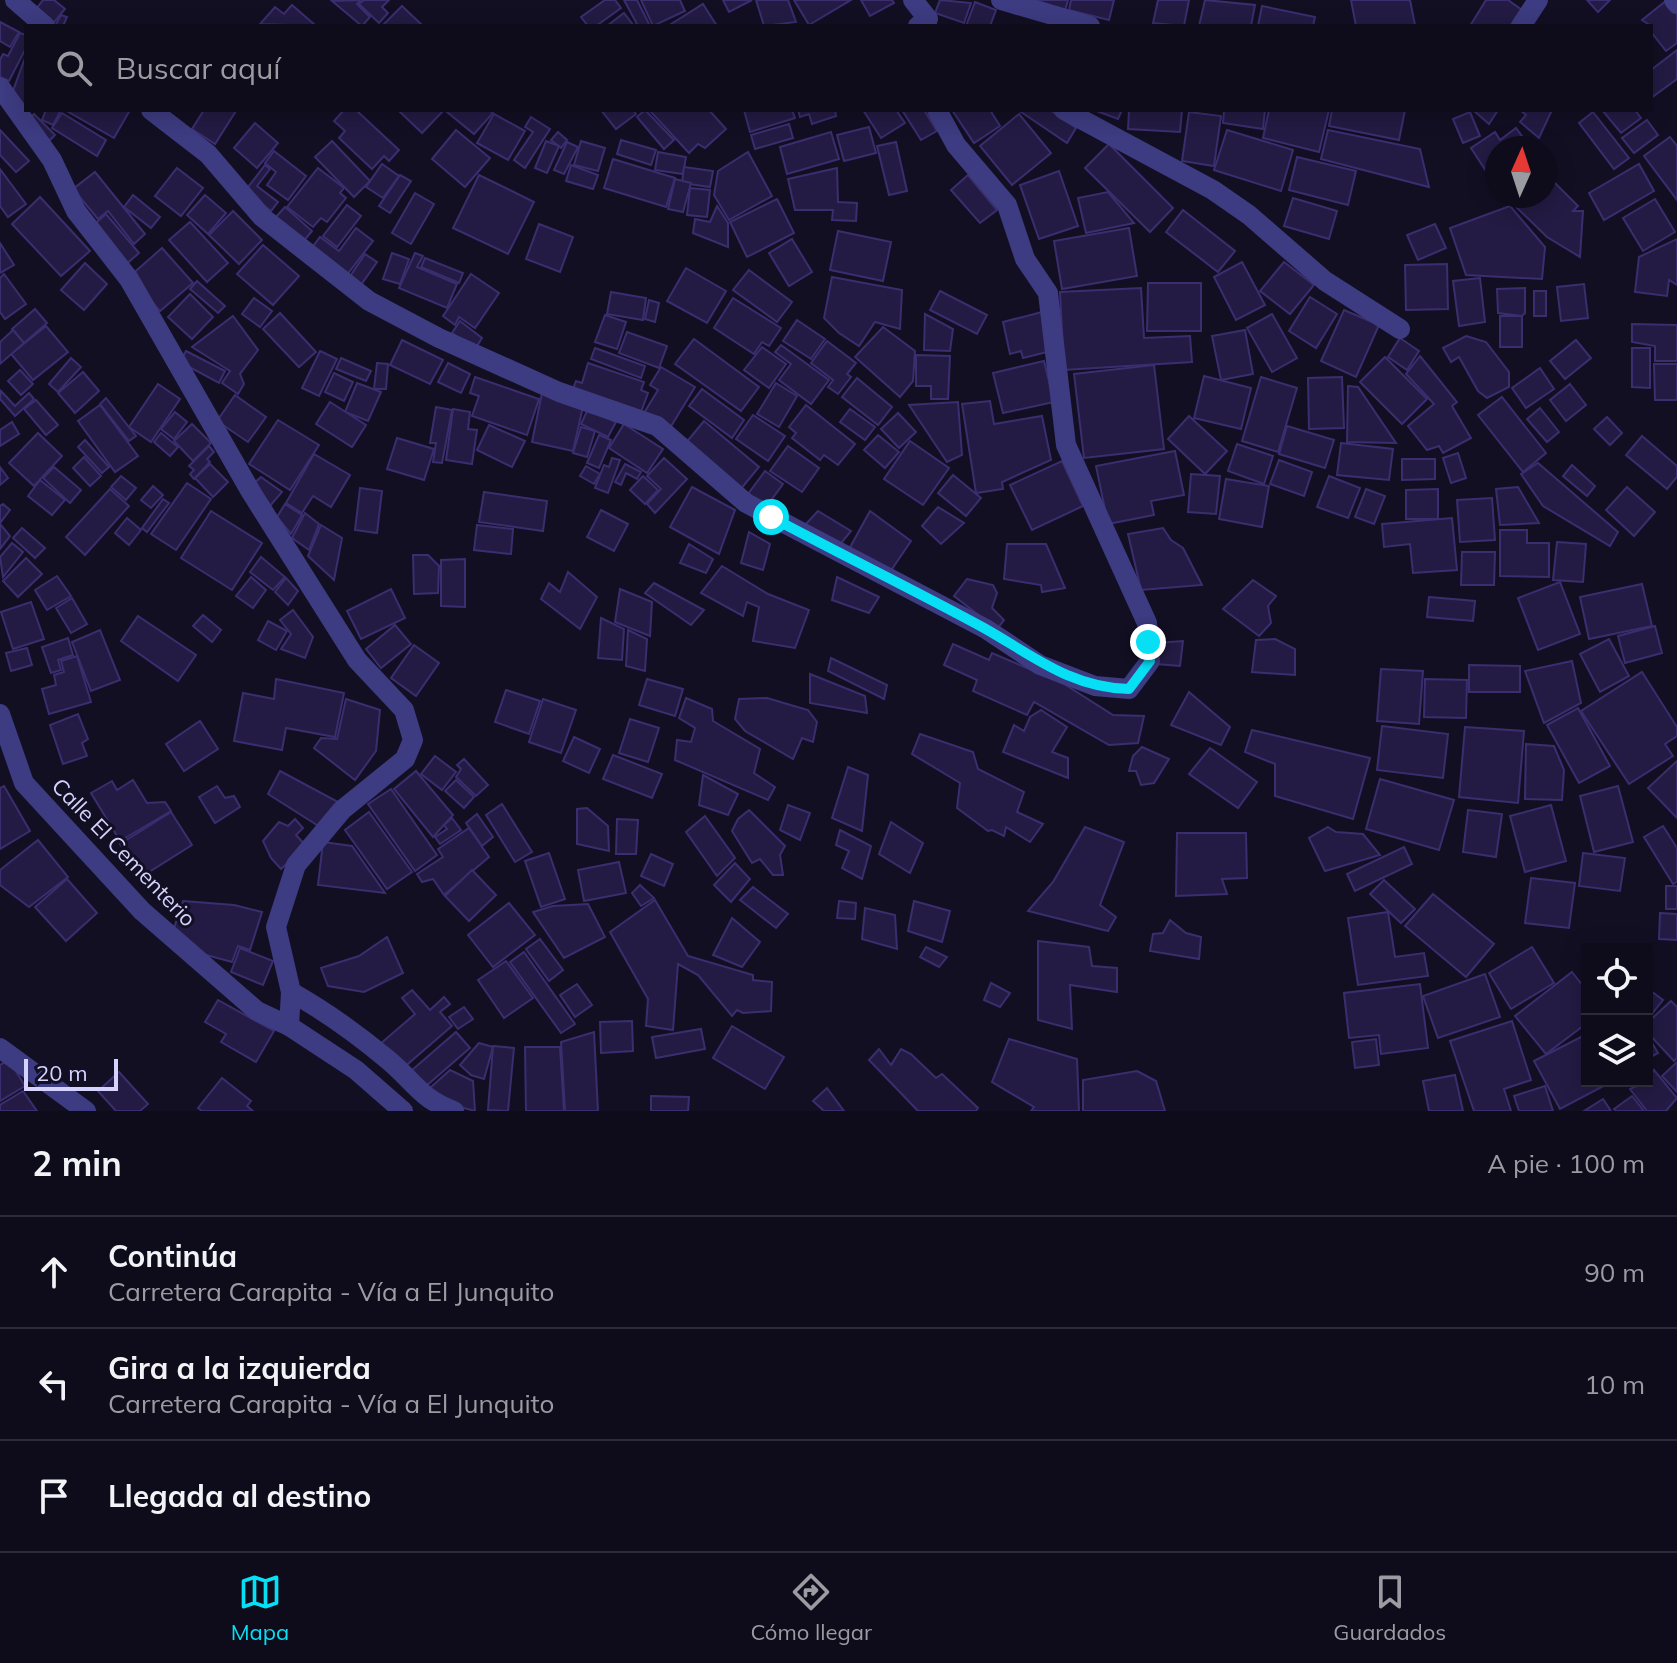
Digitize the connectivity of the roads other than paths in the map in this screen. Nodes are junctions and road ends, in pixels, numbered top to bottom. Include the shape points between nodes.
1 (15, 0) edge
2 (913, 0) edge
3 (1001, 0) edge
4 (1538, 0) edge
5 (43, 24) edge
6 (928, 24) edge
7 (1083, 24) edge
8 (1522, 24) edge
9 (0, 87) edge
10 (154, 112) edge
11 (938, 112) edge
12 (1068, 112) edge
13 (1400, 329) dead end
14 (0, 714) edge
15 (291, 992) junction
16 (289, 1026) junction
17 (0, 1048) edge
18 (86, 1111) edge
19 (403, 1111) edge
20 (454, 1111) edge

1 - 5 street
2 - 6 street
3 - 7 street
4 - 8 street
9 - 15 street via 52,160 76,211 129,279 251,492 357,660 404,710 413,740 405,759 342,810 296,865 276,927
10 - 11 street via 208,154 262,217 369,301 559,392 657,426 746,503 986,629 1040,665 1095,686 1129,689 1150,661 1147,623 1066,445 1048,293 1025,259 1007,205 956,145
12 - 13 street via 1213,190 1325,281
14 - 16 street, Calle El Cementerio via 24,783 142,911 257,1011
15 - 16 street
15 - 20 street via 389,1060 429,1102
16 - 19 street, Calle El Cementerio via 356,1070
17 - 18 street

